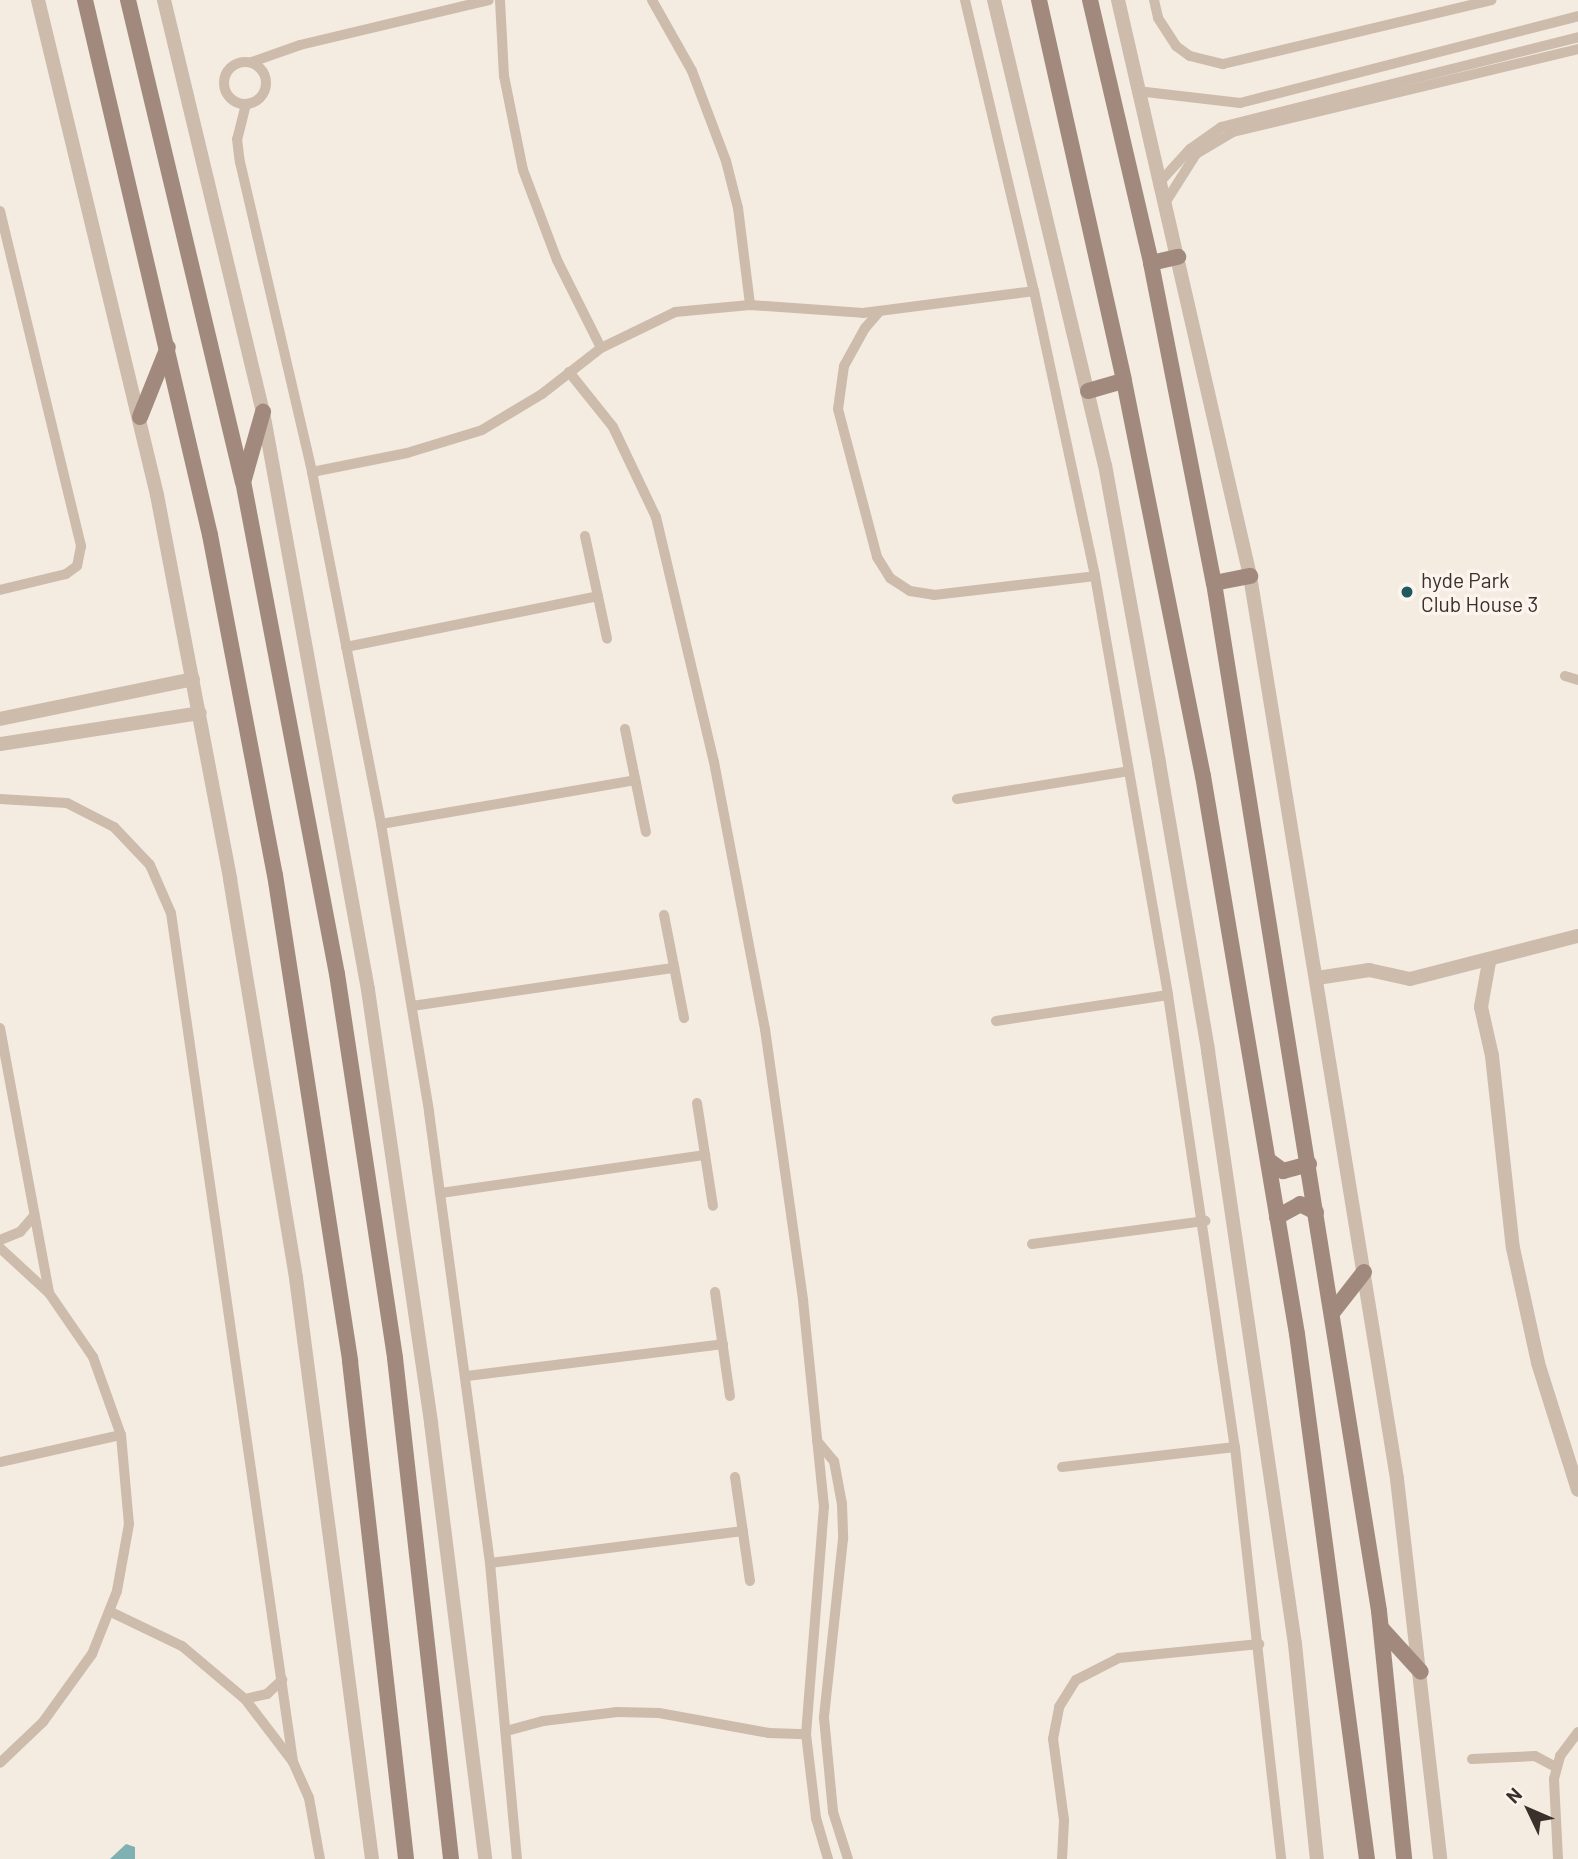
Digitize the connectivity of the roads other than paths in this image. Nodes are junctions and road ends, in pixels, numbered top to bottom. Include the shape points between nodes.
1 (38, 0) edge
2 (85, 0) edge
3 (128, 0) edge
4 (164, 0) edge
5 (489, 0) edge
6 (500, 0) edge
7 (652, 0) edge
8 (965, 0) edge
9 (995, 0) edge
10 (1039, 0) edge
11 (1090, 0) edge
12 (1118, 0) edge
13 (1154, 0) edge
14 (1491, 0) edge
15 (1578, 16) edge
16 (1578, 37) edge
17 (1578, 50) edge
18 (252, 62) junction
19 (1137, 91) junction
20 (246, 104) junction
21 (1160, 182) junction
22 (1165, 203) junction
23 (0, 211) edge
24 (1178, 257) junction
25 (1151, 263) junction
26 (1034, 291) junction
27 (750, 304) junction
28 (879, 312) junction
29 (168, 347) junction
30 (601, 348) junction
31 (569, 372) junction
32 (1124, 381) junction
33 (1088, 391) junction
34 (263, 412) junction
35 (140, 417) junction
36 (312, 472) junction
37 (243, 481) junction
38 (585, 536) dead end
39 (1095, 576) junction
40 (1250, 576) junction
41 (1214, 583) junction
42 (0, 590) edge
43 (598, 596) junction
44 (607, 639) dead end
45 (346, 647) junction
46 (1565, 676) dead end
47 (193, 679) junction
48 (1578, 680) edge
49 (200, 713) junction
50 (0, 719) edge
51 (625, 729) dead end
52 (0, 744) edge
53 (1129, 771) junction
54 (635, 780) junction
55 (0, 799) edge
56 (957, 799) dead end
57 (381, 824) junction
58 (646, 832) dead end
59 (664, 915) dead end
60 (1578, 936) edge
61 (1489, 962) junction
62 (674, 968) junction
63 (1317, 978) junction
64 (1168, 995) junction
65 (412, 1006) junction
66 (684, 1018) dead end
67 (996, 1021) dead end
68 (0, 1028) edge
69 (697, 1102) dead end
70 (705, 1155) junction
71 (1268, 1160) junction
72 (1309, 1164) junction
73 (441, 1193) junction
74 (713, 1206) dead end
75 (1316, 1212) junction
76 (34, 1216) junction
77 (1277, 1217) junction
78 (1205, 1221) junction
79 (0, 1240) edge
80 (1032, 1244) dead end
81 (0, 1248) edge
82 (1364, 1272) junction
83 (715, 1292) dead end
84 (49, 1293) junction
85 (1332, 1312) junction
86 (723, 1344) junction
87 (467, 1376) junction
88 (730, 1396) dead end
89 (121, 1435) junction
90 (817, 1441) junction
91 (1235, 1447) junction
92 (0, 1462) edge
93 (1062, 1467) dead end
94 (735, 1477) dead end
95 (1578, 1490) edge
96 (743, 1531) junction
97 (490, 1563) junction
98 (750, 1581) dead end
99 (818, 1611) junction
100 (111, 1612) junction
101 (832, 1614) junction
102 (1381, 1628) junction
103 (1259, 1644) junction
104 (1420, 1672) junction
105 (282, 1680) junction
106 (245, 1699) junction
107 (506, 1731) junction
108 (1578, 1732) edge
109 (806, 1734) junction
110 (1472, 1759) dead end
111 (293, 1762) junction
112 (0, 1763) edge
113 (1556, 1767) junction
114 (320, 1859) edge
115 (372, 1859) edge
116 (406, 1859) edge
117 (451, 1859) edge
118 (485, 1859) edge
119 (517, 1859) edge
120 (828, 1859) edge
121 (848, 1859) edge
122 (1062, 1859) edge
123 (1281, 1859) edge
124 (1317, 1859) edge
125 (1367, 1859) edge
126 (1404, 1859) edge
127 (1440, 1859) edge
128 (1558, 1859) edge

1 - 35 street
2 - 29 main road
3 - 37 main road
4 - 34 street
5 - 18 street via 300,45
6 - 30 street via 504,76 523,170 557,260
7 - 27 street via 692,71 726,161 738,208
8 - 26 street
9 - 33 street
10 - 32 main road
11 - 25 main road
12 - 19 street
13 - 14 street via 1176,46 1190,56 1223,64
15 - 19 street via 1240,103
16 - 21 street via 1221,127 1200,140
17 - 22 street via 1233,132 1196,154
18 - 20 street via 263,71 266,85 260,98
18 - 20 street via 230,68 224,83 232,98
19 - 21 street
20 - 36 street via 239,127 240,162
21 - 22 street
22 - 24 street
23 - 42 street via 81,546 77,566 66,574
24 - 25 main road
24 - 40 street
25 - 41 main road
26 - 28 street
26 - 39 street
27 - 28 street via 806,312
27 - 30 street via 675,312
28 - 39 street via 844,366 838,410 877,557 890,578 910,591 934,596
29 - 35 main road
29 - 116 main road via 243,698 326,1195 350,1361
30 - 31 street
31 - 36 street via 533,401 482,430 418,450
31 - 90 street via 613,427 649,499 687,641 765,1029
32 - 33 main road
32 - 71 main road via 1203,776
33 - 124 street via 1208,1051 1295,1644
34 - 37 main road
34 - 118 street via 381,1071 431,1423
35 - 47 street
36 - 45 street
37 - 117 main road via 332,947 374,1213 405,1439
38 - 43 street
39 - 53 street
40 - 41 main road
40 - 63 street
41 - 72 main road
43 - 44 street
43 - 45 street
45 - 57 street
46 - 48 street
47 - 49 street
47 - 50 street
49 - 52 street
49 - 115 street via 296,1278
51 - 54 street
53 - 56 street
53 - 64 street
54 - 57 street
54 - 58 street
55 - 105 street via 67,803 103,820 134,844 167,901
57 - 65 street
59 - 62 street
60 - 61 street
61 - 63 street via 1410,979 1369,970
61 - 95 street via 1481,1007 1492,1056 1513,1248 1538,1363
62 - 65 street
62 - 66 street
63 - 82 street
64 - 67 street
64 - 78 street
65 - 73 street
68 - 76 street
69 - 70 street
70 - 73 street
70 - 74 street
71 - 72 main road via 1283,1171
71 - 77 main road
72 - 75 main road
73 - 87 street
75 - 77 main road via 1300,1205
75 - 85 main road
76 - 79 street via 20,1232
76 - 84 street
77 - 125 main road via 1297,1334
78 - 80 street
78 - 91 street
81 - 84 street
82 - 85 main road
82 - 104 street via 1397,1479
83 - 86 street
84 - 89 street via 93,1357
85 - 102 main road
86 - 87 street
86 - 88 street
87 - 97 street
89 - 92 street
89 - 100 street via 128,1524
90 - 99 street via 825,1538
90 - 101 street via 839,1473 842,1504
91 - 93 street
91 - 103 street
94 - 96 street
96 - 97 street
96 - 98 street
97 - 107 street
99 - 101 street
99 - 109 street
100 - 106 street via 182,1646
100 - 112 street via 69,1689
101 - 121 street via 824,1702 826,1759 833,1812
102 - 104 main road
102 - 126 main road
103 - 122 street via 1119,1658 1076,1680 1059,1707 1053,1739 1064,1820
103 - 123 street
104 - 127 street
105 - 106 street via 267,1693
105 - 111 street
106 - 111 street
107 - 109 street via 543,1721 617,1712 659,1713 769,1733
107 - 119 street
108 - 113 street
109 - 120 street via 816,1818
110 - 113 street via 1535,1756
111 - 114 street via 309,1798
113 - 128 street via 1553,1791

